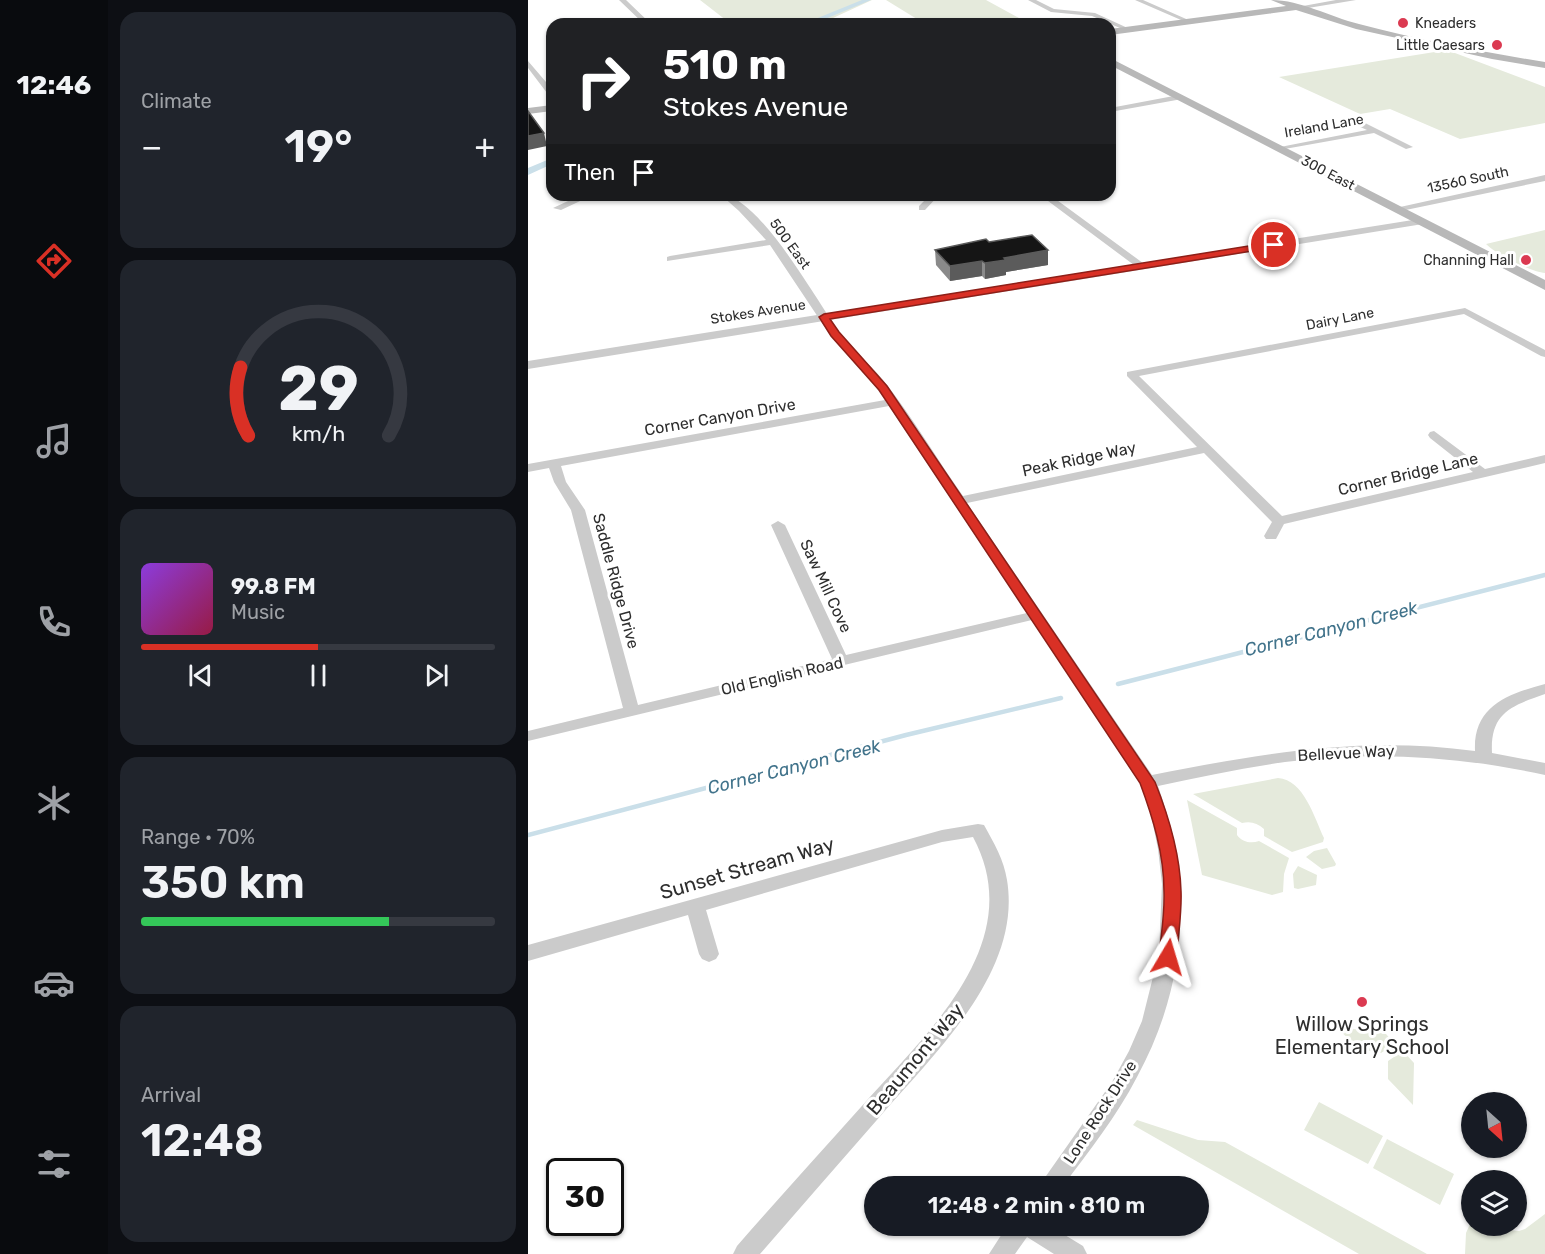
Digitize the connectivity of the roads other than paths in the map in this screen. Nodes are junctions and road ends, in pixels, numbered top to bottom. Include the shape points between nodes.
1 (622, 0) edge
2 (1031, 0) edge
3 (1138, 0) edge
4 (1275, 0) edge
5 (1352, 0) edge
6 (1296, 8) junction
7 (642, 18) edge
8 (1102, 18) edge
9 (1190, 22) junction
10 (1116, 24) edge
11 (1129, 30) junction
12 (1116, 31) edge
13 (528, 63) edge
14 (1116, 64) edge
15 (1545, 64) edge
16 (546, 87) edge
17 (1179, 97) junction
18 (546, 109) edge
19 (1116, 109) edge
20 (528, 111) edge
21 (1350, 119) dead end
22 (1374, 131) junction
23 (1409, 147) dead end
24 (1279, 148) junction
25 (1545, 178) edge
26 (575, 201) edge
27 (733, 201) edge
28 (929, 201) edge
29 (1052, 201) edge
30 (558, 208) dead end
31 (922, 208) dead end
32 (1396, 209) junction
33 (1419, 222) junction
34 (773, 242) junction
35 (670, 259) dead end
36 (1142, 266) junction
37 (1545, 286) edge
38 (824, 317) junction
39 (1545, 354) edge
40 (528, 365) edge
41 (892, 402) junction
42 (1434, 435) dead end
43 (1206, 449) junction
44 (1545, 459) edge
45 (554, 464) junction
46 (528, 468) edge
47 (1483, 474) junction
48 (959, 501) junction
49 (1279, 521) junction
50 (778, 525) dead end
51 (1271, 536) dead end
52 (1035, 615) junction
53 (841, 662) junction
54 (1545, 689) edge
55 (632, 712) junction
56 (528, 736) edge
57 (1484, 757) junction
58 (1545, 769) edge
59 (1148, 782) junction
60 (978, 830) joint
61 (696, 906) junction
62 (528, 953) edge
63 (709, 954) dead end
64 (1057, 1176) edge
65 (1014, 1236) edge
66 (1046, 1236) edge
67 (745, 1254) edge
68 (1001, 1254) edge
69 (1075, 1254) edge

1 - 7 street
2 - 8 street via 1053,11
3 - 9 street
4 - 6 main road
5 - 6 street
6 - 9 main road
6 - 15 main road via 1356,26
9 - 11 main road
10 - 11 street
11 - 12 main road
13 - 16 street
14 - 17 main road, 300 East
17 - 19 street
17 - 24 main road, 300 East
18 - 20 main road
21 - 22 street
22 - 23 street
22 - 24 street, Ireland Lane
24 - 32 main road, 300 East
25 - 32 street, 13560 South
26 - 30 street
27 - 34 street, 500 East via 750,214
28 - 31 street
29 - 36 street
32 - 33 main road, 300 East
33 - 36 street, Stokes Avenue
33 - 37 main road, 300 East
34 - 35 street
34 - 38 street, 500 East
36 - 38 street, Stokes Avenue
38 - 40 street, Stokes Avenue
38 - 41 street, Lone Rock Drive
39 - 43 street, Dairy Lane via 1465,311 1131,374
41 - 45 street, Corner Canyon Drive
41 - 48 street, Lone Rock Drive
42 - 47 street
43 - 48 street, Peak Ridge Way
43 - 49 street
44 - 47 street, Corner Bridge Lane
45 - 46 street, Corner Canyon Drive
45 - 55 street, Saddle Ridge Drive via 560,482 578,510
47 - 49 street, Corner Bridge Lane
48 - 52 street, Lone Rock Drive
49 - 51 street
50 - 53 street, Saw Mill Cove
52 - 53 street, Old English Road
52 - 59 street, Lone Rock Drive
53 - 55 street, Old English Road
54 - 57 street via 1517,698 1497,711 1486,727
55 - 56 street, Old English Road
57 - 58 street, Bellevue Way
57 - 59 street, Bellevue Way via 1410,750 1315,753
59 - 64 street, Lone Rock Drive via 1162,820 1171,868 1172,917 1165,970 1138,1054 1106,1108
60 - 61 street, Sunset Stream Way via 942,836
60 - 67 street, Beaumont Way via 993,856 999,881 999,909 994,935 974,988 946,1026
61 - 62 street, Sunset Stream Way
61 - 63 street
65 - 68 street
66 - 69 street

